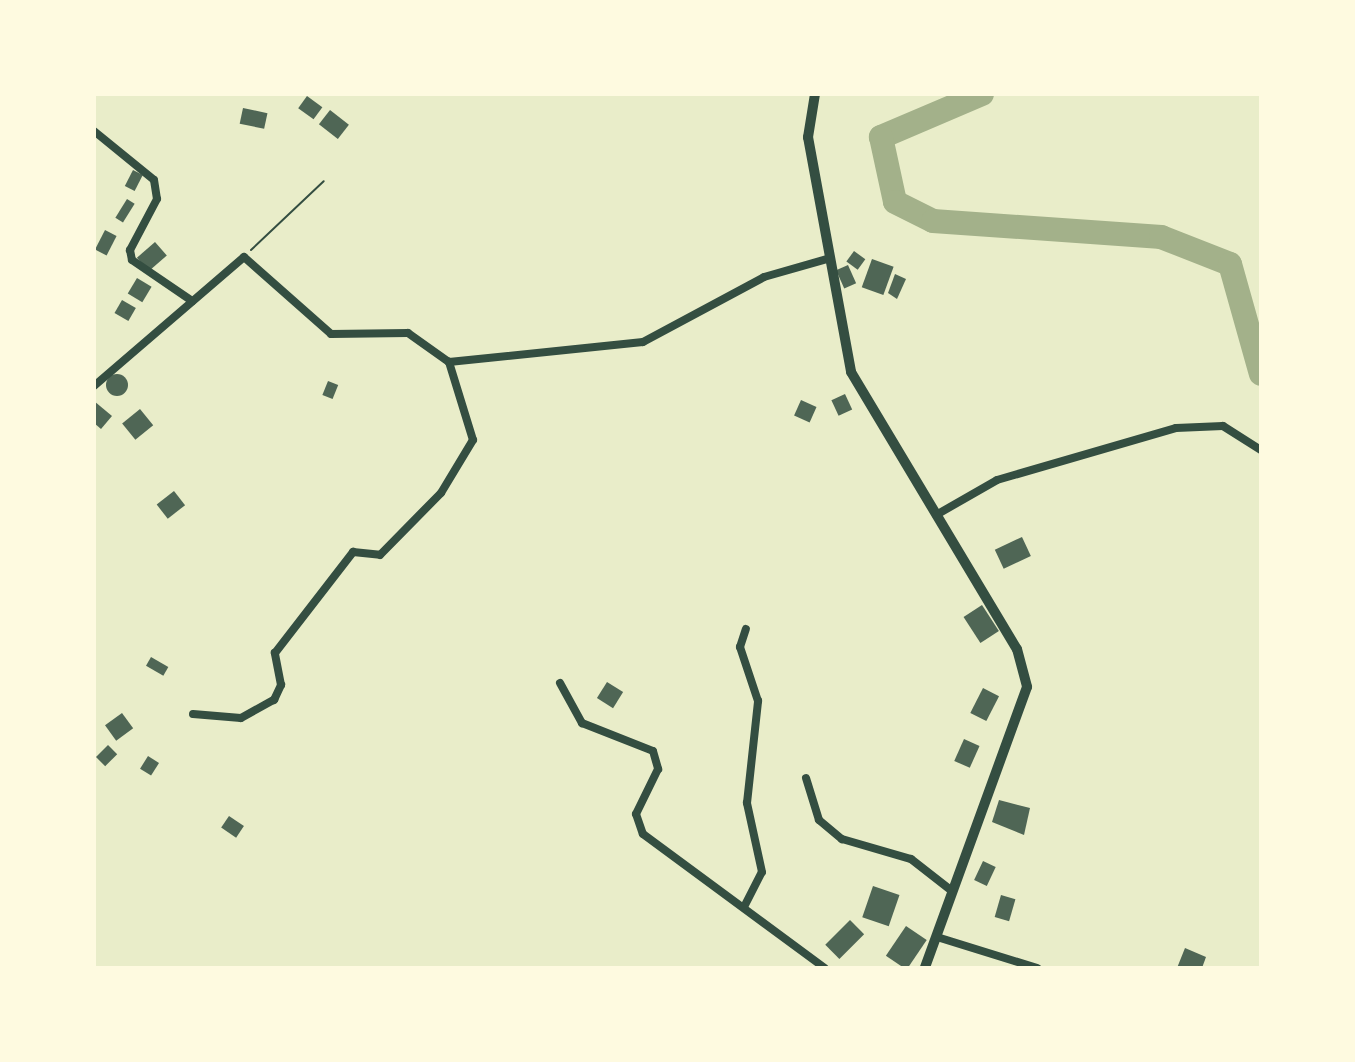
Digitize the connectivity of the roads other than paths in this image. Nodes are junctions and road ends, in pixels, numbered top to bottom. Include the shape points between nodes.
1 (815, 94) edge
2 (94, 131) edge
3 (827, 259) junction
4 (192, 301) junction
5 (449, 362) junction
6 (94, 386) edge
7 (1261, 450) edge
8 (936, 515) junction
9 (746, 629) dead end
10 (560, 683) dead end
11 (193, 714) dead end
12 (806, 778) dead end
13 (952, 891) junction
14 (744, 907) junction
15 (937, 937) junction
16 (825, 968) edge
17 (925, 968) edge
18 (1037, 968) edge

1 - 3 street via 808,137
2 - 4 street via 154,180 157,199 130,250 132,260
3 - 5 street via 764,277 643,342
3 - 8 street via 851,372
4 - 5 street via 244,257 331,334 408,333
4 - 6 street
5 - 11 street via 473,440 441,493 380,555 353,552 275,653 281,685 274,700 241,718
7 - 8 street via 1223,426 1176,428 997,480
8 - 13 street via 1017,649 1027,687
9 - 14 street via 740,647 758,701 747,803 762,872
10 - 14 street via 582,723 653,751 658,769 636,814 643,834
12 - 13 street via 819,820 842,839 911,859
13 - 15 street
14 - 16 street
15 - 17 street
15 - 18 street

